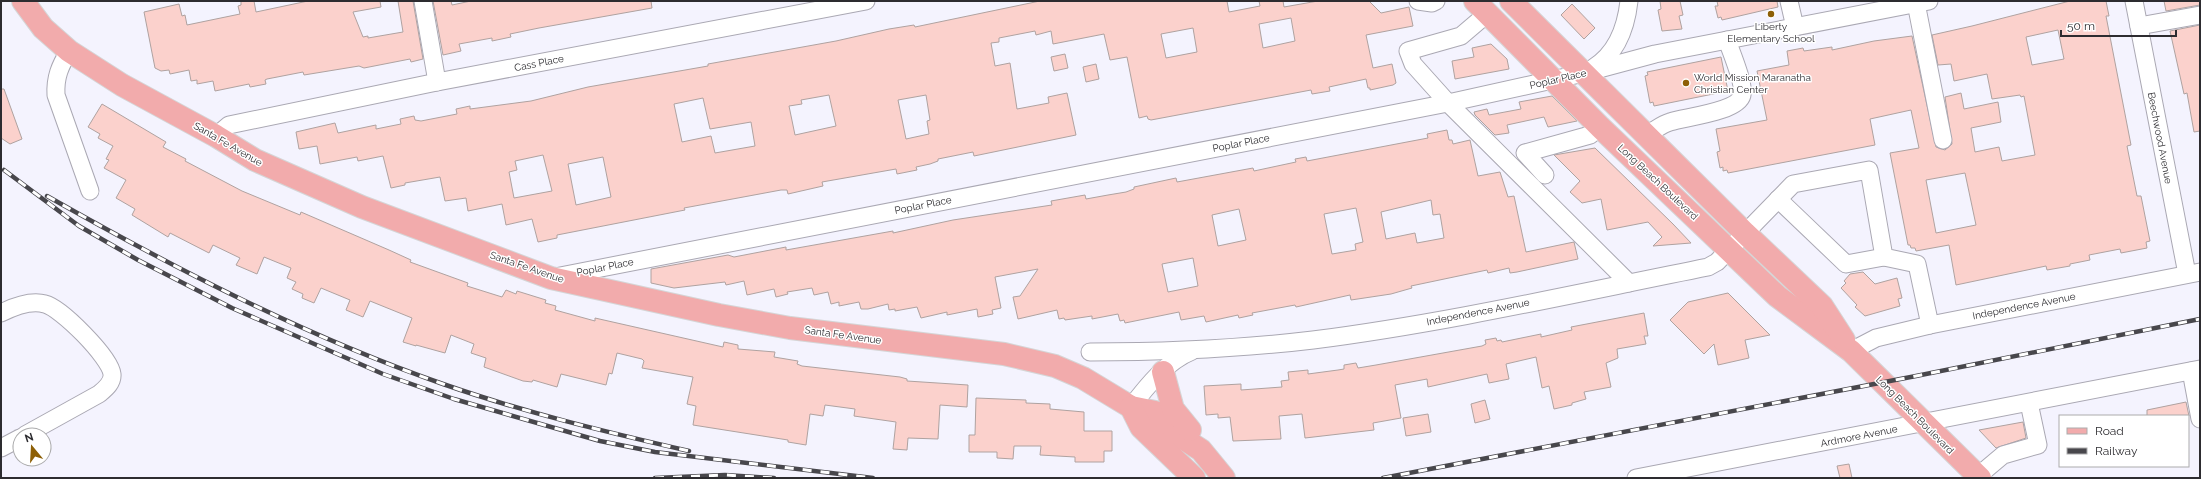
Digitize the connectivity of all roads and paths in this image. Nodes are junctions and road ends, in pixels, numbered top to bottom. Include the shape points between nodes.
1 (23, 1) edge
2 (423, 1) edge
3 (866, 1) edge
4 (1418, 1) edge
5 (1436, 1) edge
6 (1511, 1) edge
7 (1629, 1) edge
8 (1789, 1) edge
9 (2134, 1) edge
10 (1923, 2) edge
11 (1481, 7) edge
12 (2200, 15) edge
13 (2139, 26) junction
14 (1795, 27) junction
15 (1727, 40) junction
16 (69, 51) junction
17 (1584, 73) junction
18 (1554, 80) junction
19 (437, 82) junction
20 (1448, 103) junction
21 (1600, 127) junction
22 (1646, 135) junction
23 (216, 136) junction
24 (1943, 140) dead end
25 (1545, 175) dead end
26 (90, 191) dead end
27 (1778, 199) junction
28 (1745, 233) junction
29 (1730, 250) junction
30 (1884, 257) junction
31 (2193, 273) edge
32 (551, 278) junction
33 (1629, 283) junction
34 (1, 313) edge
35 (1930, 325) junction
36 (1195, 350) junction
37 (1851, 351) junction
38 (1090, 352) dead end
39 (2195, 370) edge
40 (1163, 372) junction
41 (2029, 403) junction
42 (1131, 407) junction
43 (2200, 419) edge
44 (1924, 424) junction
45 (39, 427) edge
46 (12, 442) edge
47 (1, 448) edge
48 (1201, 450) junction
49 (1979, 477) edge
50 (1194, 478) edge
51 (1224, 478) edge
52 (1636, 478) edge

1 - 16 main road, Santa Fe Avenue via 43,28
2 - 19 street
3 - 19 street, Cass Place
4 - 5 street
6 - 17 main road, Long Beach Boulevard
7 - 17 street via 1622,34 1603,62
8 - 14 street
9 - 13 street, Beechwood Avenue
10 - 14 street, Poplar Place
10 - 24 street
11 - 18 main road, Long Beach Boulevard
11 - 20 street via 1461,36 1408,51 1413,64
12 - 13 street
13 - 31 street, Beechwood Avenue
14 - 15 street, Poplar Place
15 - 17 street, Poplar Place via 1655,54
15 - 22 street via 1743,88 1742,97 1738,102 1729,108 1668,122
16 - 23 main road, Santa Fe Avenue via 122,85
16 - 26 street via 57,75 56,95
17 - 18 street, Poplar Place
17 - 22 main road, Long Beach Boulevard
18 - 20 street, Poplar Place
18 - 21 main road, Long Beach Boulevard
19 - 23 street, Cass Place via 229,125
20 - 32 street, Poplar Place
20 - 33 street
21 - 25 street via 1590,135 1525,152
21 - 29 main road, Long Beach Boulevard
22 - 28 main road, Long Beach Boulevard
23 - 32 main road, Santa Fe Avenue via 255,160 362,207
27 - 28 street, Independence Avenue
27 - 30 street via 1846,264
27 - 30 street, Independence Avenue via 1793,184 1869,170
28 - 29 street, Independence Avenue
28 - 37 main road, Long Beach Boulevard via 1822,306
29 - 33 street, Independence Avenue via 1708,267
29 - 37 main road, Long Beach Boulevard via 1777,296
30 - 35 street via 1917,264
31 - 35 street, Independence Avenue
32 - 42 main road, Santa Fe Avenue via 790,328 1004,354 1055,366 1083,378
33 - 36 street, Independence Avenue via 1373,331 1313,340
34 - 45 street via 28,304 45,304 62,314 86,337 112,374 109,384 99,394
35 - 37 street, Independence Avenue via 1876,338
36 - 38 street, Independence Avenue
36 - 40 street, Independence Avenue via 1184,355
37 - 44 main road, Long Beach Boulevard
39 - 41 street, Ardmore Avenue
39 - 43 street
40 - 42 street, Independence Avenue
40 - 48 main road via 1173,409 1192,432
41 - 44 street, Ardmore Avenue
41 - 49 street via 2038,445 2003,455
42 - 48 main road, Santa Fe Avenue via 1155,412 1184,439
42 - 50 main road via 1141,427
44 - 49 main road, Long Beach Boulevard
44 - 52 street, Ardmore Avenue
46 - 47 street
48 - 51 main road, Santa Fe Avenue

